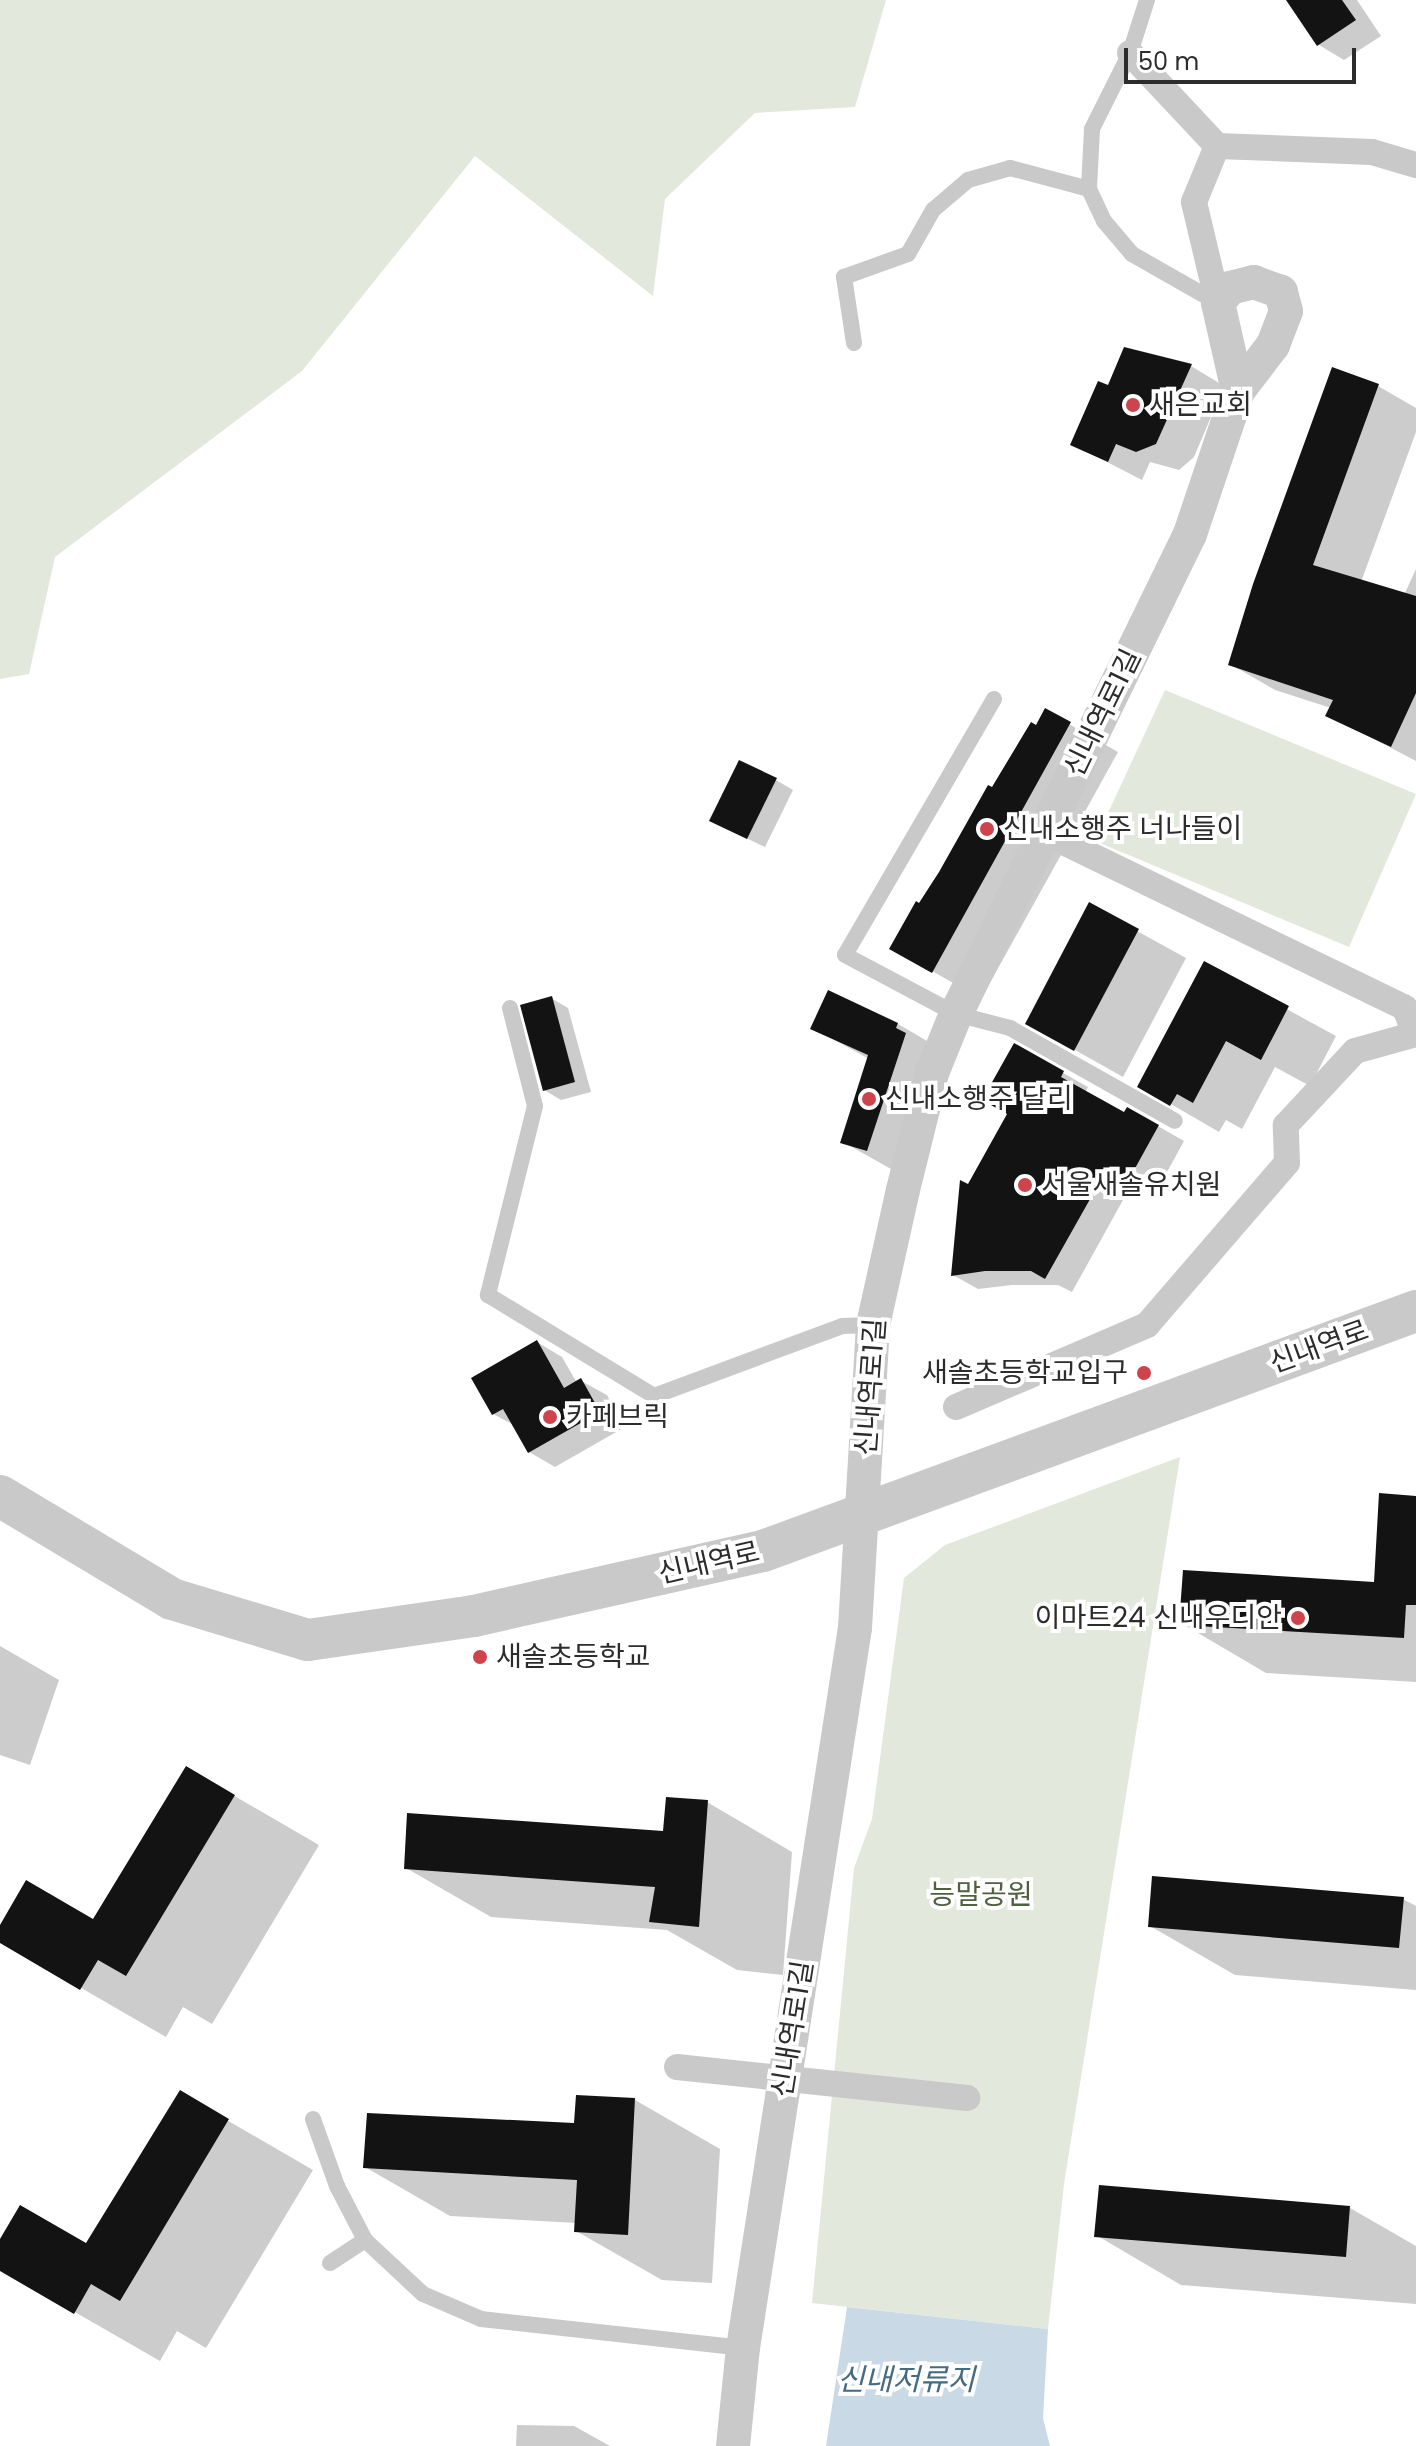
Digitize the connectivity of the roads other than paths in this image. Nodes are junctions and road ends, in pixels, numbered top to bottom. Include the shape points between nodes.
1 (1147, 0) edge
2 (1130, 53) junction
3 (1217, 146) junction
4 (1416, 165) edge
5 (1089, 189) junction
6 (1218, 303) junction
7 (854, 343) dead end
8 (1238, 391) junction
9 (994, 699) dead end
10 (1045, 833) junction
11 (510, 1008) dead end
12 (956, 1014) junction
13 (1415, 1034) edge
14 (1175, 1121) dead end
15 (1416, 1311) edge
16 (873, 1325) junction
17 (956, 1407) dead end
18 (0, 1496) edge
19 (863, 1513) junction
20 (677, 2067) dead end
21 (967, 2098) dead end
22 (313, 2119) dead end
23 (365, 2240) junction
24 (330, 2263) dead end
25 (743, 2348) junction
26 (733, 2446) edge

1 - 2 lane
2 - 3 street
2 - 5 lane via 1092,129
3 - 4 street via 1372,152
3 - 6 street via 1194,202
5 - 6 lane via 1104,221 1132,254
5 - 7 lane via 1010,168 968,180 933,210 908,254 844,277
6 - 8 street
6 - 8 street, 신내역로1길 via 1230,288 1254,282 1281,292 1286,311 1273,345
8 - 10 street, 신내역로1길 via 1190,534
9 - 12 lane via 845,955
10 - 12 street, 신내역로1길
10 - 13 street via 1405,1008
11 - 16 lane via 535,1106 488,1295 654,1396 842,1326
12 - 14 lane via 1010,1028
12 - 16 street, 신내역로1길 via 932,1073
13 - 17 street via 1355,1051 1286,1125 1287,1163 1147,1325
15 - 19 street, 신내역로
16 - 19 street, 신내역로1길
18 - 19 street, 신내역로 via 172,1599 308,1640 474,1616 763,1551
19 - 25 street, 신내역로1길 via 855,1628
20 - 21 street, bridge
22 - 23 lane via 337,2186
23 - 24 lane
23 - 25 lane via 423,2294 481,2319
25 - 26 street, 신내역로1길

